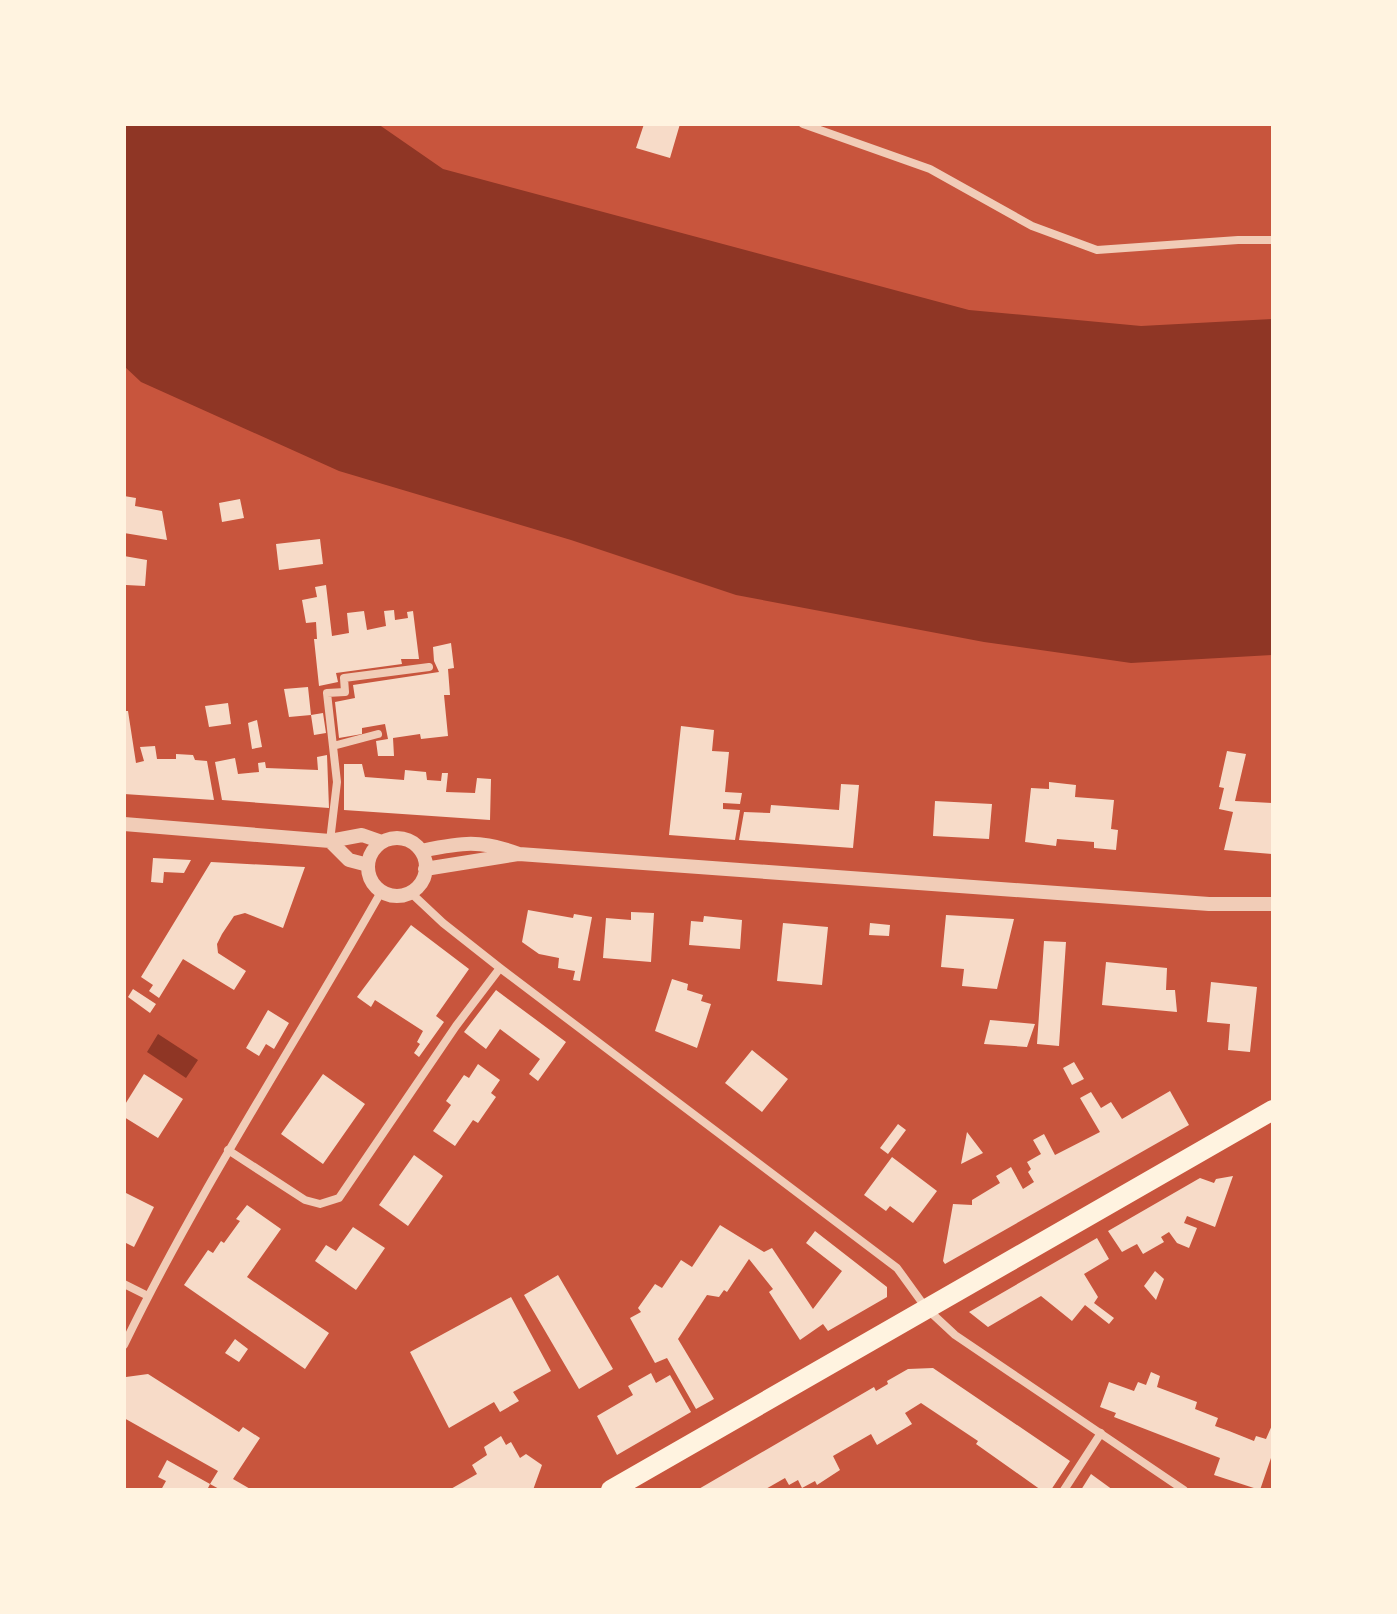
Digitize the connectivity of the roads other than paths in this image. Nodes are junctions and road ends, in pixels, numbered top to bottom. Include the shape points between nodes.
1 (803, 124) edge
2 (1273, 240) edge
3 (429, 667) dead end
4 (378, 734) dead end
5 (333, 746) junction
6 (124, 824) edge
7 (330, 841) junction
8 (382, 842) junction
9 (421, 851) junction
10 (519, 854) junction
11 (368, 865) junction
12 (425, 869) junction
13 (381, 892) junction
14 (410, 892) junction
15 (1273, 904) edge
16 (500, 968) junction
17 (1273, 1110) edge
18 (228, 1150) junction
19 (124, 1284) edge
20 (148, 1296) junction
21 (926, 1308) junction
22 (124, 1345) edge
23 (1101, 1433) junction
24 (611, 1490) edge
25 (1064, 1490) edge
26 (1184, 1490) edge

1 - 2 street via 930,169 1032,226 1097,250
3 - 5 street via 344,678 345,692 327,693
4 - 5 street
5 - 7 street via 337,782
6 - 7 street
7 - 8 street via 362,835
7 - 11 street via 349,860
8 - 9 street via 408,840
8 - 11 street
9 - 10 street via 459,843 494,844
9 - 12 street
10 - 12 street
10 - 15 street via 1193,903
11 - 13 street via 370,880
12 - 14 street
13 - 14 street
13 - 18 street
14 - 16 street
16 - 18 street via 339,1198 320,1204 305,1200
16 - 21 street via 897,1268
17 - 21 main road
18 - 20 street
19 - 20 street
20 - 22 street
21 - 23 street via 955,1335
21 - 24 main road
23 - 25 street
23 - 26 street

